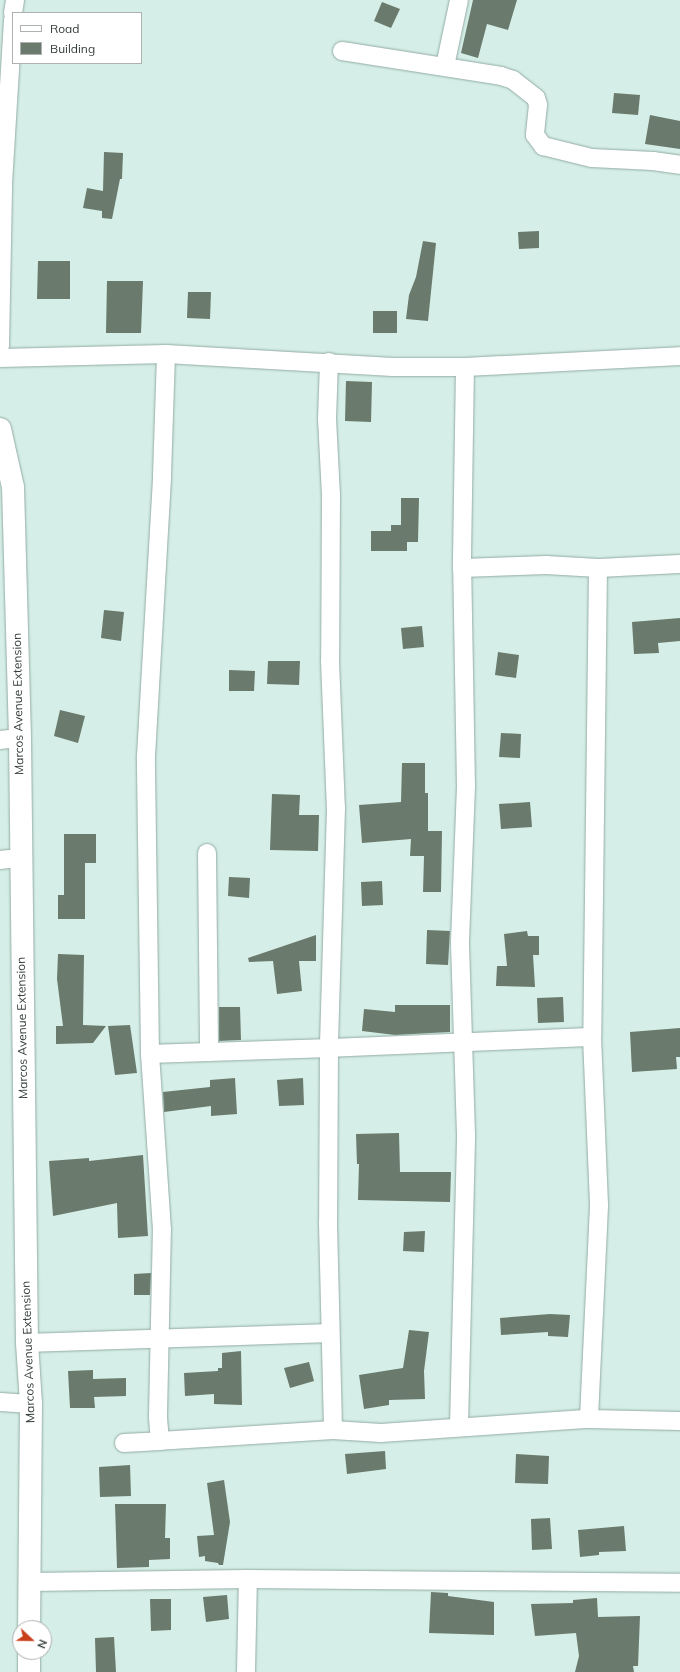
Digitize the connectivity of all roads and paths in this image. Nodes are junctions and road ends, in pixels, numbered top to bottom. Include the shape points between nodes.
1 (14, 0) edge
2 (459, 0) edge
3 (14, 12) edge
4 (12, 21) edge
5 (6, 40) edge
6 (342, 51) dead end
7 (445, 66) junction
8 (680, 165) edge
9 (0, 346) edge
10 (166, 354) junction
11 (680, 356) edge
12 (0, 358) edge
13 (329, 362) junction
14 (465, 367) junction
15 (0, 429) edge
16 (680, 564) edge
17 (462, 568) junction
18 (598, 568) junction
19 (10, 739) edge
20 (207, 853) dead end
21 (10, 859) edge
22 (592, 1036) junction
23 (464, 1044) junction
24 (328, 1048) junction
25 (209, 1052) junction
26 (150, 1054) junction
27 (330, 1333) junction
28 (161, 1338) junction
29 (27, 1343) junction
30 (0, 1402) edge
31 (31, 1404) junction
32 (589, 1419) junction
33 (680, 1421) edge
34 (459, 1426) junction
35 (333, 1430) junction
36 (160, 1440) junction
37 (124, 1443) dead end
38 (248, 1579) junction
39 (29, 1582) junction
40 (680, 1583) edge
41 (29, 1620) edge
42 (30, 1660) edge
43 (30, 1672) edge
44 (246, 1672) edge

1 - 3 street
2 - 7 street
4 - 5 street
5 - 9 street
6 - 7 street
7 - 8 street via 501,76 513,80 530,92 538,105 535,135 543,146 592,158
10 - 12 street
10 - 13 street
10 - 26 street via 162,475 146,756
11 - 14 street
13 - 14 street via 393,367
13 - 24 street via 327,420 331,495 330,661 336,808
14 - 17 street
15 - 19 street, Marcos Avenue Extension via 13,487
16 - 18 street
17 - 18 street via 546,565
17 - 23 street via 466,787 460,942
18 - 22 street
19 - 21 street, Marcos Avenue Extension
20 - 25 street
21 - 29 street, Marcos Avenue Extension
22 - 23 street
22 - 32 street via 599,1206
23 - 24 street
23 - 34 street via 466,1150
24 - 25 street
24 - 27 street
25 - 26 street
26 - 28 street via 162,1230
27 - 28 street
27 - 35 street
28 - 29 street
28 - 36 street via 158,1416
29 - 31 street, Marcos Avenue Extension
30 - 31 street
31 - 39 street, Marcos Avenue Extension
32 - 33 street
32 - 34 street via 508,1426
34 - 35 street via 381,1433
35 - 36 street
36 - 37 street
38 - 39 street
38 - 40 street
38 - 44 street
39 - 41 street, Marcos Avenue Extension
42 - 43 street

